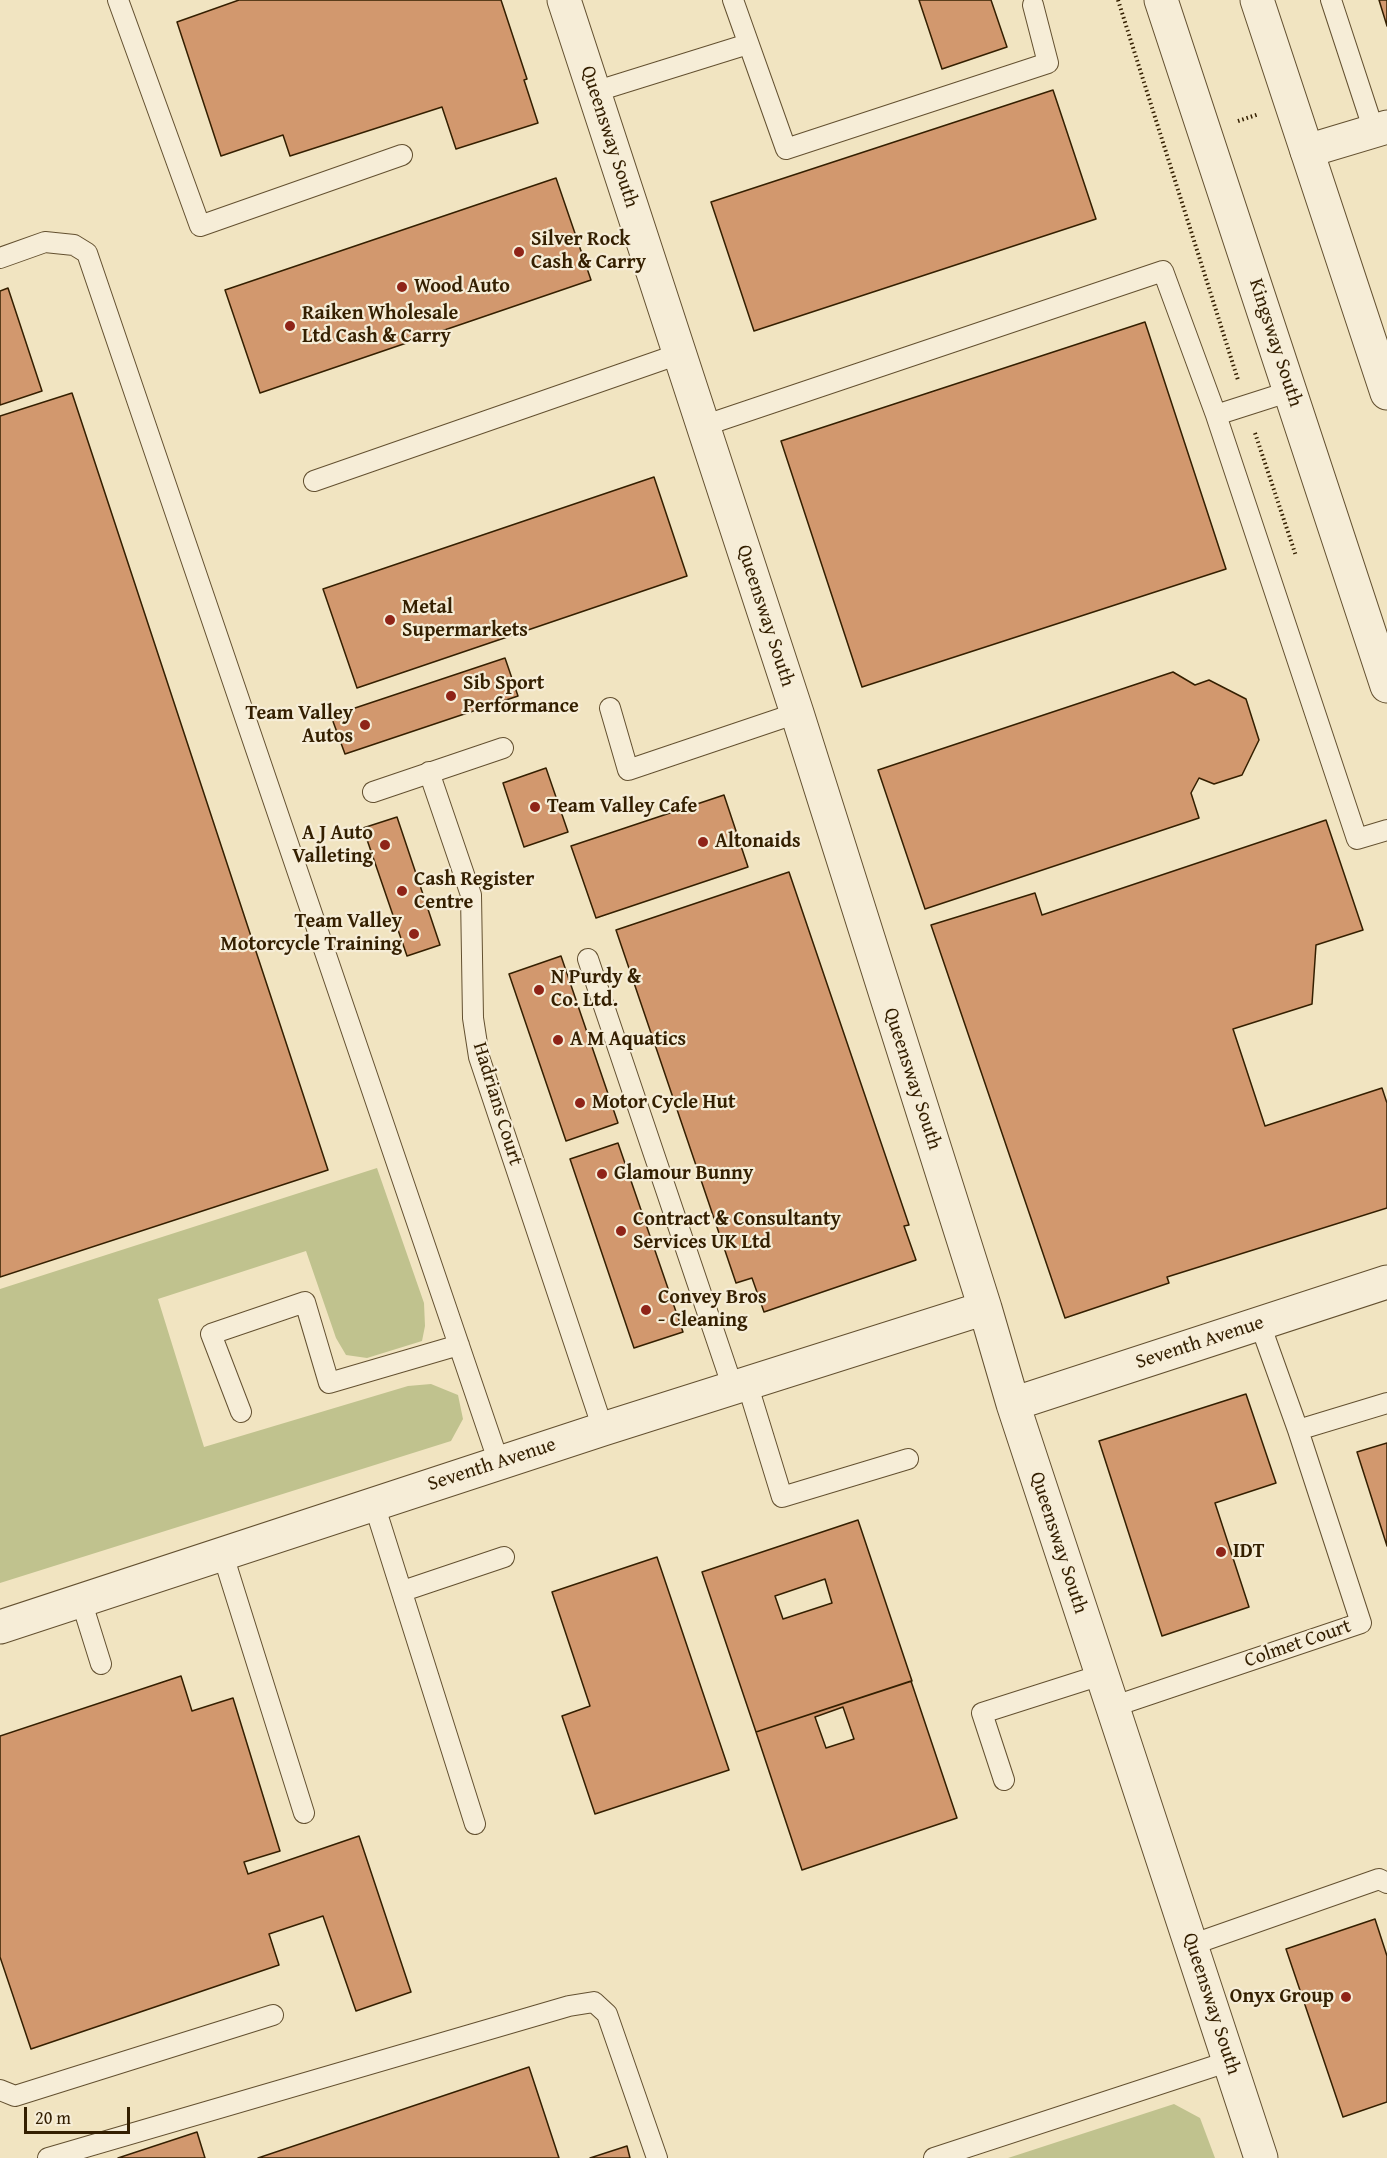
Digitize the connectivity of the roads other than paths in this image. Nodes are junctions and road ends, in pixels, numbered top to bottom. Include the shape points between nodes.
1 (118, 0) edge
2 (564, 0) edge
3 (733, 0) edge
4 (1161, 0) edge
5 (1257, 0) edge
6 (1331, 0) edge
7 (1038, 2) edge
8 (748, 44) junction
9 (594, 92) junction
10 (1381, 129) edge
11 (1307, 151) junction
12 (402, 156) dead end
13 (0, 258) edge
14 (679, 354) junction
15 (1291, 391) junction
16 (1387, 393) edge
17 (1216, 415) junction
18 (703, 426) junction
19 (315, 481) dead end
20 (1387, 687) edge
21 (609, 708) dead end
22 (797, 713) junction
23 (503, 748) dead end
24 (429, 772) junction
25 (373, 792) dead end
26 (1387, 830) edge
27 (588, 959) dead end
28 (1387, 1282) edge
29 (985, 1308) junction
30 (1260, 1324) junction
31 (459, 1345) junction
32 (740, 1385) junction
33 (1387, 1403) edge
34 (1012, 1404) junction
35 (241, 1412) dead end
36 (603, 1429) junction
37 (1299, 1430) junction
38 (908, 1459) dead end
39 (499, 1463) junction
40 (374, 1504) junction
41 (223, 1555) junction
42 (504, 1557) dead end
43 (404, 1591) junction
44 (81, 1600) junction
45 (0, 1627) edge
46 (101, 1664) dead end
47 (1101, 1674) junction
48 (1112, 1707) junction
49 (1004, 1780) dead end
50 (304, 1813) dead end
51 (475, 1824) dead end
52 (1387, 1883) edge
53 (1191, 1945) junction
54 (273, 2015) dead end
55 (1230, 2061) junction
56 (0, 2090) edge
57 (48, 2158) edge
58 (657, 2158) edge
59 (934, 2158) edge
60 (1261, 2158) edge

1 - 12 lane via 200,226
2 - 9 street, Queensway South
3 - 8 lane
4 - 15 street, Kingsway South
5 - 11 street
6 - 10 lane
7 - 8 lane via 1048,63 786,149
8 - 9 lane
9 - 14 street, Queensway South
10 - 11 street
11 - 16 street
13 - 31 lane via 45,242 74,245 87,253
14 - 18 street, Queensway South
14 - 19 lane
15 - 17 lane
15 - 20 street, Kingsway South
17 - 18 lane via 1163,272
17 - 26 lane via 1357,839
18 - 22 street, Queensway South
21 - 22 lane via 628,770
22 - 29 street, Queensway South
23 - 24 lane
24 - 25 lane
24 - 36 lane, Hadrians Court via 471,895 473,1018 479,1057
27 - 32 lane
28 - 30 street, Seventh Avenue
29 - 32 street, Seventh Avenue
29 - 34 street, Queensway South
30 - 34 street, Seventh Avenue
30 - 37 lane, Colmet Court
31 - 35 lane via 329,1383 305,1302 211,1334
31 - 39 lane
32 - 36 street, Seventh Avenue
32 - 38 lane via 782,1497
33 - 37 lane
34 - 47 street, Queensway South
36 - 39 street, Seventh Avenue
37 - 48 lane, Colmet Court via 1361,1623
39 - 40 street, Seventh Avenue
40 - 41 street, Seventh Avenue
40 - 43 lane
41 - 44 street, Seventh Avenue
41 - 50 lane
42 - 43 lane
43 - 51 lane
44 - 45 street, Seventh Avenue
44 - 46 lane
47 - 48 street, Queensway South
47 - 49 lane via 982,1713
48 - 53 street, Queensway South
52 - 53 lane via 1379,1879
53 - 55 street, Queensway South
54 - 56 lane via 15,2096
55 - 59 lane
55 - 60 street, Queensway South
57 - 58 lane via 569,2006 594,2002 607,2014

